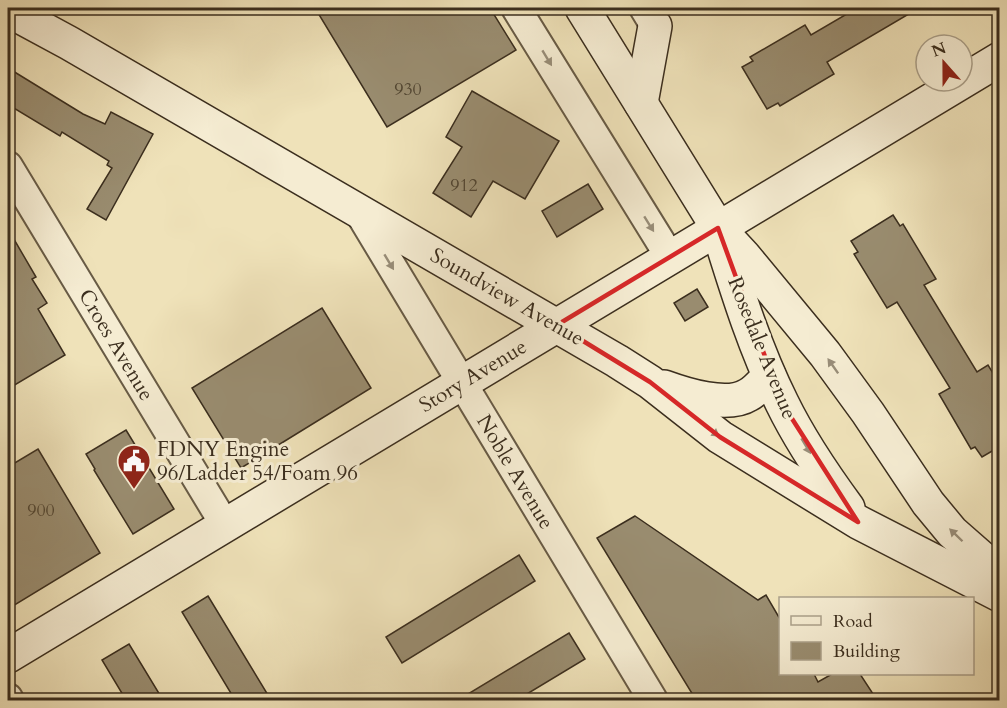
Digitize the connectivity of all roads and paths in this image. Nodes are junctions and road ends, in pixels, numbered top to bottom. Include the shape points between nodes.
1 (516, 8) edge
2 (582, 8) edge
3 (11, 16) edge
4 (649, 17) edge
5 (999, 59) edge
6 (642, 103) junction
7 (8, 166) edge
8 (359, 212) junction
9 (718, 228) junction
10 (670, 257) junction
11 (557, 325) junction
12 (769, 376) junction
13 (650, 382) junction
14 (462, 383) junction
15 (858, 522) junction
16 (225, 525) junction
17 (999, 574) edge
18 (999, 595) edge
19 (8, 656) edge
20 (653, 700) edge

1 -> 10 street
2 - 6 main road, Rosedale Avenue
3 - 8 main road, Soundview Avenue via 69,43
4 - 6 main road
5 - 9 main road, Story Avenue
6 - 9 main road, Rosedale Avenue
7 - 16 street, Croes Avenue
8 - 11 main road, Soundview Avenue
8 -> 14 street, Noble Avenue
9 - 10 main road, Story Avenue
9 - 12 main road, Rosedale Avenue
17 -> 9 main road, Rosedale Avenue via 952,532 928,503 825,354
10 - 11 main road, Story Avenue
11 - 13 main road, Soundview Avenue
11 - 14 main road, Story Avenue
12 - 13 main road via 748,395 736,400 708,399
12 -> 15 main road, Rosedale Avenue via 807,449
13 -> 15 main road, Soundview Avenue via 720,437
14 - 16 main road, Story Avenue
14 - 20 street, Noble Avenue
15 - 18 main road, Soundview Avenue
16 - 19 main road, Story Avenue

